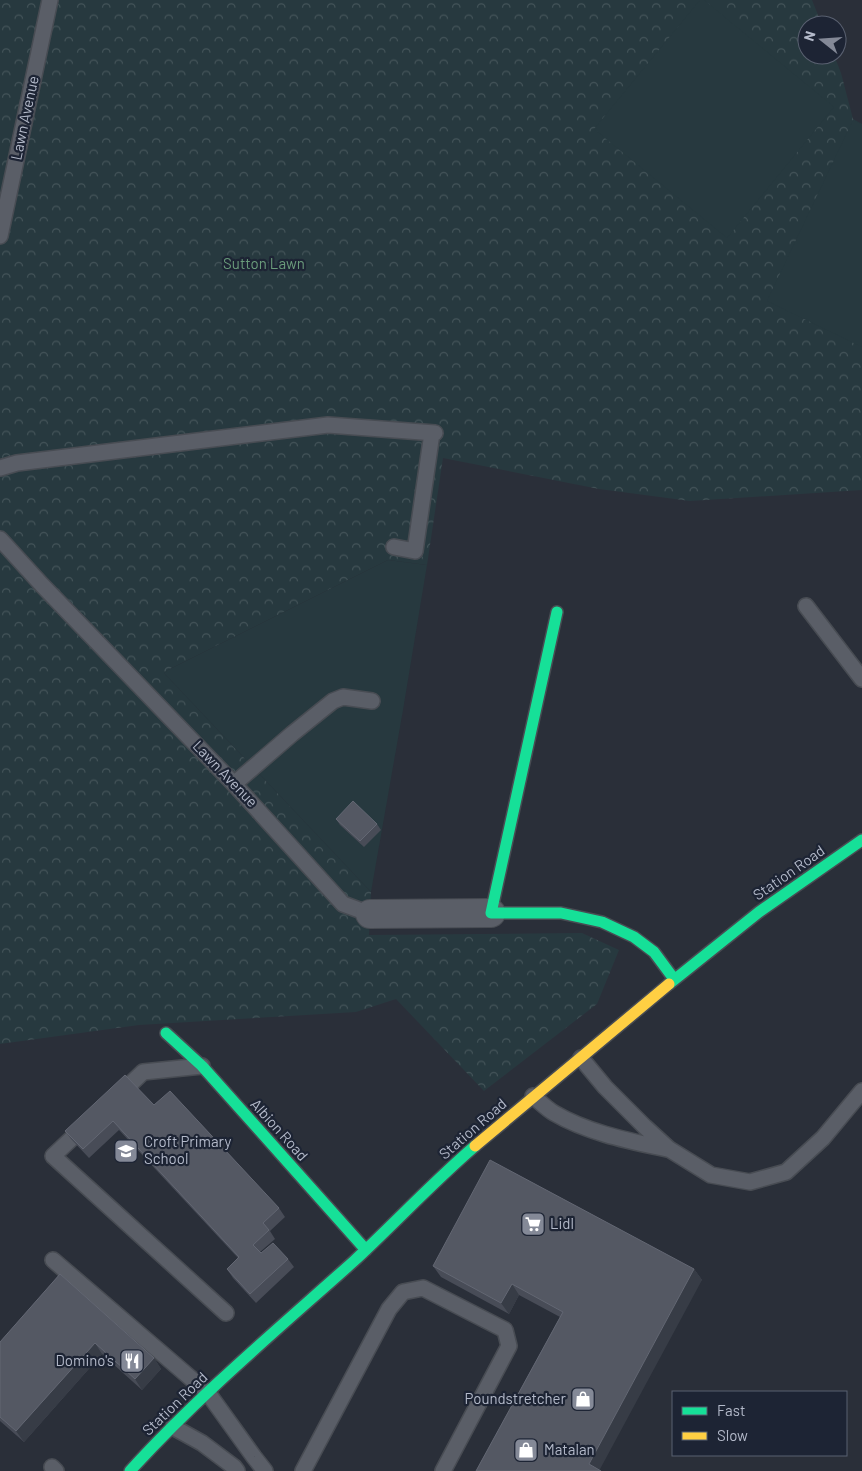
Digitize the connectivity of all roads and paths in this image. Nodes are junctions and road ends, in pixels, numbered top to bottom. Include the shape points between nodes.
1 (50, 0) edge
2 (0, 236) edge
3 (0, 468) edge
4 (0, 539) edge
5 (394, 547) dead end
6 (806, 606) dead end
7 (557, 612) dead end
8 (862, 679) edge
9 (372, 701) dead end
10 (234, 784) junction
11 (862, 840) edge
12 (491, 913) junction
13 (370, 914) joint
14 (674, 979) junction
15 (166, 1033) dead end
16 (581, 1058) junction
17 (202, 1066) junction
18 (862, 1092) edge
19 (533, 1096) junction
20 (108, 1104) edge
21 (94, 1117) edge
22 (669, 1149) junction
23 (366, 1250) junction
24 (53, 1260) dead end
25 (226, 1314) dead end
26 (208, 1393) junction
27 (173, 1427) junction
28 (130, 1471) edge
29 (237, 1471) edge
30 (265, 1471) edge
31 (303, 1471) edge
32 (444, 1471) edge

1 - 2 lane, Lawn Avenue
3 - 5 lane via 17,463 328,425 433,433 415,551
4 - 10 lane, Lawn Avenue
6 - 8 lane
7 - 12 street
9 - 10 lane via 343,697 333,701
10 - 13 lane, Lawn Avenue via 343,904
11 - 14 street, Station Road via 759,912
12 - 13 street, Lawn Avenue
12 - 14 street, Lawn Avenue via 560,913 602,922 634,937 654,952
14 - 16 street, Station Road
15 - 17 street, Albion Road
16 - 19 street, Station Road
16 - 22 lane via 605,1088
17 - 20 lane via 143,1072
17 - 23 street, Albion Road
18 - 22 lane via 823,1138 786,1172 750,1182 711,1175
19 - 22 lane via 553,1113 585,1127
19 - 23 street, Station Road via 473,1147
21 - 25 lane via 53,1156
23 - 26 street, Station Road
24 - 26 lane
26 - 27 street, Station Road
26 - 30 lane
27 - 28 street, Station Road
27 - 29 lane via 202,1443
31 - 32 lane via 389,1309 403,1292 423,1288 505,1330 509,1346

